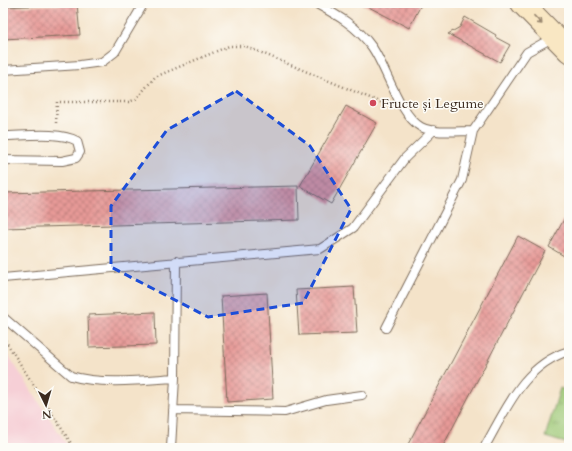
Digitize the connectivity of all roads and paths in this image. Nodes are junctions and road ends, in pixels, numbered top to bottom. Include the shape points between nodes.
1 (144, 3) edge
2 (315, 3) edge
3 (522, 3) edge
4 (564, 41) edge
5 (3, 70) edge
6 (405, 110) junction
7 (434, 130) junction
8 (473, 131) junction
9 (3, 136) edge
10 (56, 136) junction
11 (3, 160) edge
12 (176, 261) junction
13 (3, 278) edge
14 (3, 317) edge
15 (386, 328) dead end
16 (3, 337) edge
17 (569, 351) edge
18 (175, 378) junction
19 (362, 395) dead end
20 (173, 410) junction
21 (74, 448) edge
22 (171, 448) edge
23 (484, 448) edge

1 - 5 lane via 115,52 102,62
2 - 6 lane via 345,19 362,34 382,62
3 -> 4 main road
4 - 8 lane via 527,52
6 - 7 lane via 421,127
6 - 10 path via 389,106 245,46 229,46 155,77 136,99 129,102 57,102
7 - 8 lane
7 - 12 lane via 404,158 353,228 320,249
8 - 15 lane via 462,180
9 - 10 lane
10 - 11 lane via 71,138 77,142 80,152 76,158 62,161
12 - 13 lane
12 - 18 lane
14 - 18 lane via 71,376 97,381
16 - 21 path
17 - 23 lane via 537,367 518,389
18 - 20 lane
19 - 20 lane via 326,400 285,412
20 - 22 lane

